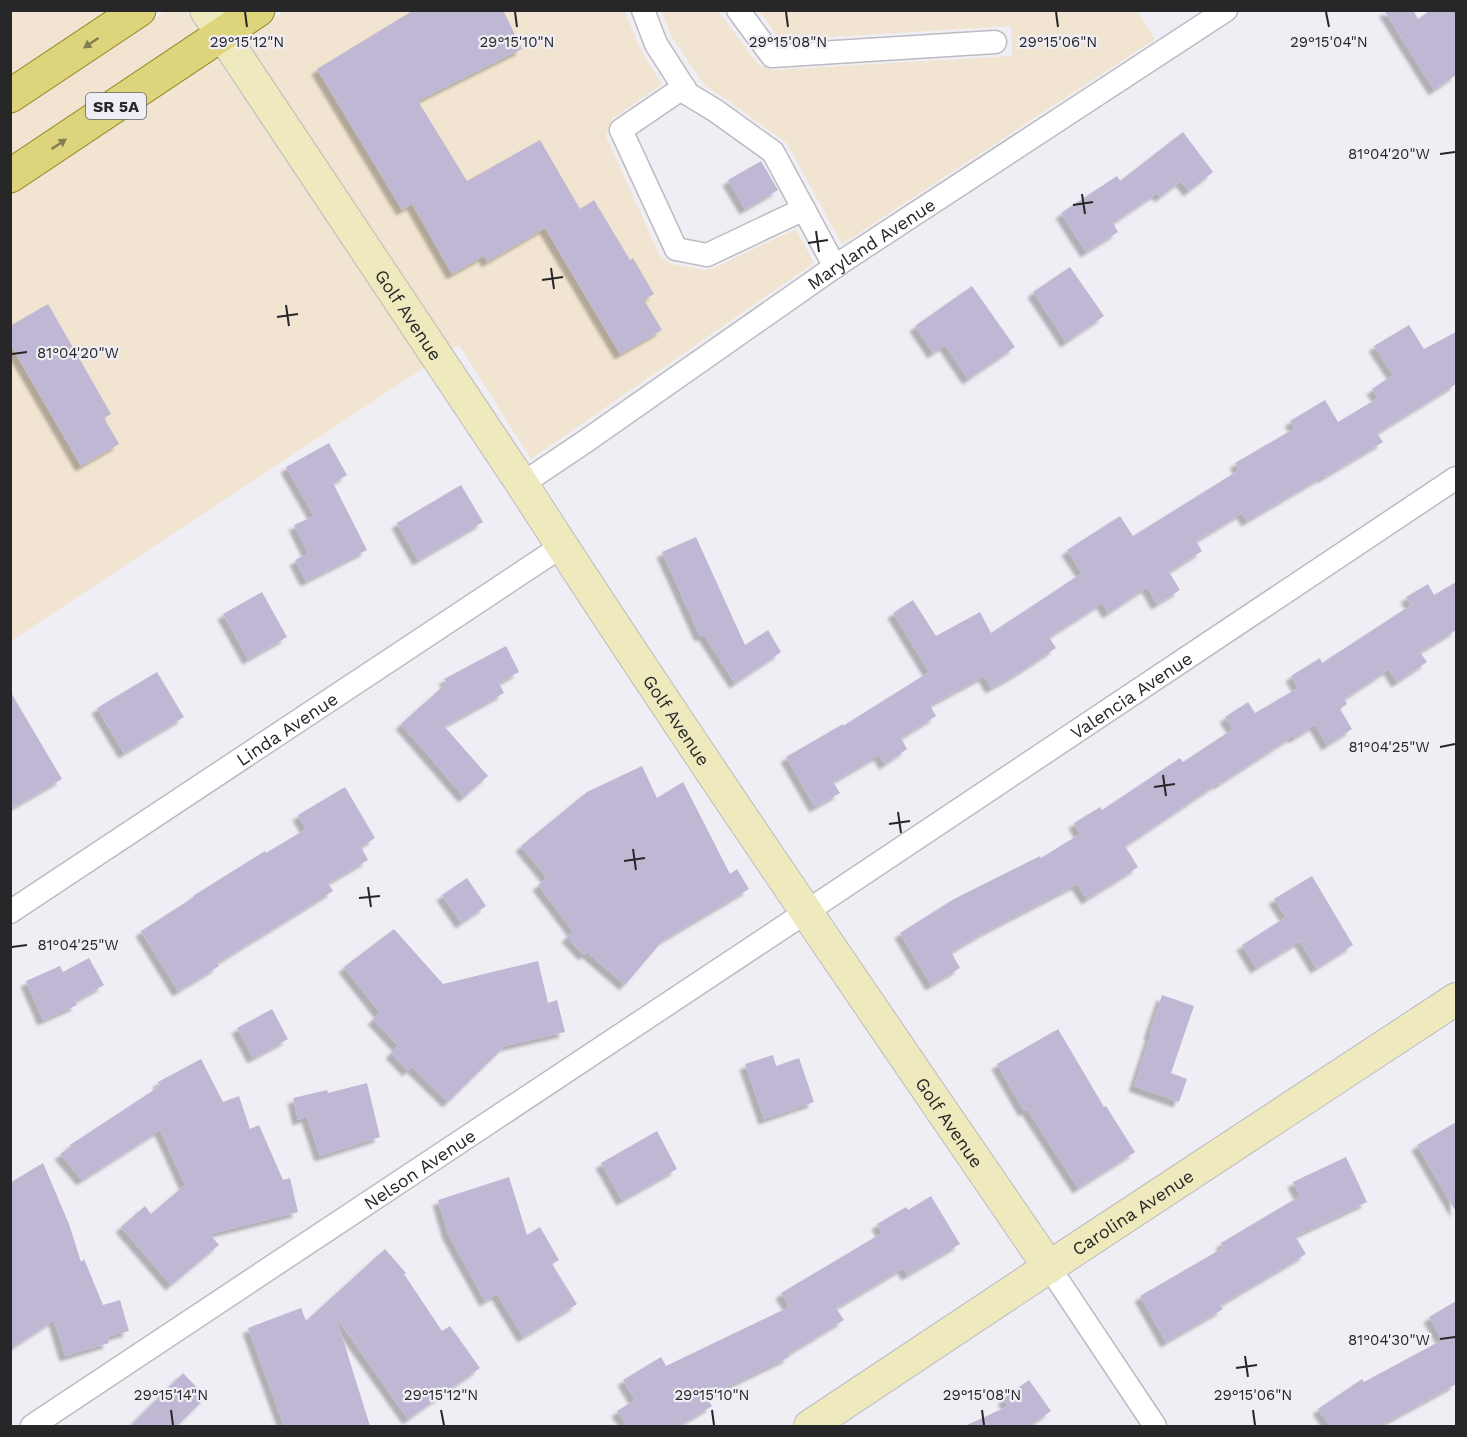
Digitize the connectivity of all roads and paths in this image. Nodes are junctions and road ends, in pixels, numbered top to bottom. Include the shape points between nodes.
1 (139, 10) edge
2 (258, 10) edge
3 (643, 10) edge
4 (738, 10) edge
5 (1226, 10) edge
6 (214, 23) edge
7 (995, 42) dead end
8 (684, 87) junction
9 (10, 96) edge
10 (10, 176) edge
11 (804, 209) junction
12 (835, 267) junction
13 (1456, 478) edge
14 (522, 484) junction
15 (562, 546) junction
16 (10, 912) edge
17 (806, 912) junction
18 (1456, 999) edge
19 (1049, 1267) junction
20 (32, 1426) edge
21 (810, 1426) edge
22 (1155, 1426) edge

1 -> 9 main road
2 - 6 main road, SR 5A
3 - 8 street via 656,44
4 - 7 street via 771,56
5 - 12 street, Maryland Avenue
10 -> 6 main road, SR 5A
6 - 14 street, Golf Avenue
8 - 11 street via 688,94 773,152
8 - 11 street via 621,130 676,249 707,255
11 - 12 street
12 - 14 street, Maryland Avenue
13 - 17 street, Valencia Avenue
14 - 15 street, Golf Avenue
15 - 16 street, Linda Avenue
15 - 17 street, Golf Avenue
17 - 19 street, Golf Avenue
17 - 20 street, Nelson Avenue
18 - 19 street, Carolina Avenue
19 - 21 street, Carolina Avenue
19 - 22 street, Golf Avenue

